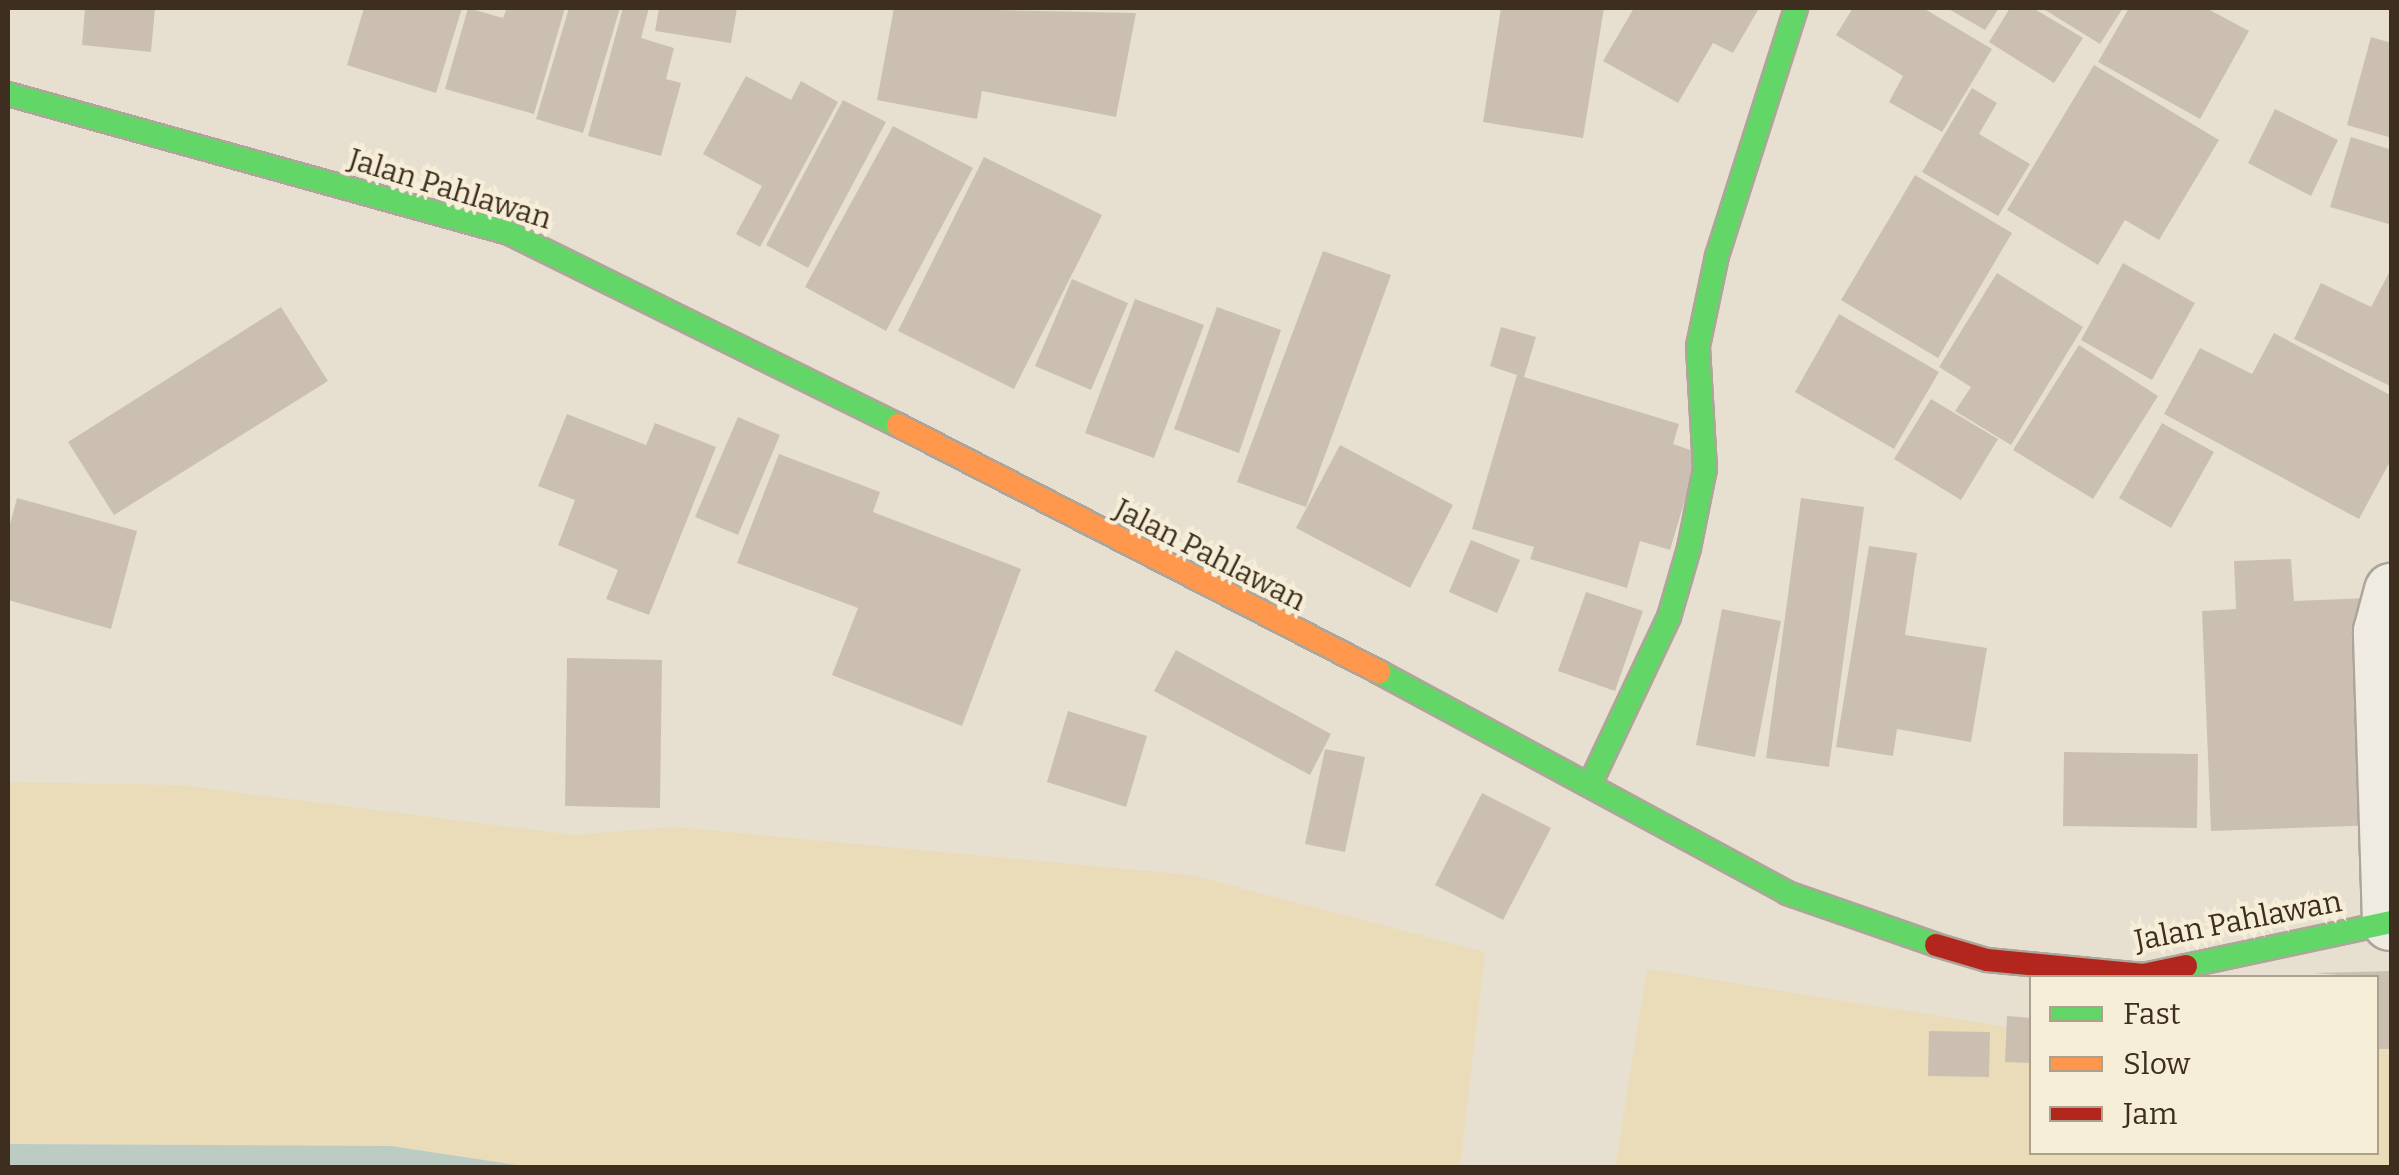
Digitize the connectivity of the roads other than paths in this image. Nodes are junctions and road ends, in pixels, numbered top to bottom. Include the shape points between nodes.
1 (1796, 8) edge
2 (8, 94) edge
3 (2392, 590) edge
4 (1590, 782) junction
5 (2391, 922) edge

1 - 4 main road via 1717,256 1698,346 1704,470 1689,548 1668,617
2 - 4 main road, Jalan Pahlawan via 543,248
3 - 5 street via 2381,631
4 - 5 main road, Jalan Pahlawan via 1786,893 1987,960 2143,975

